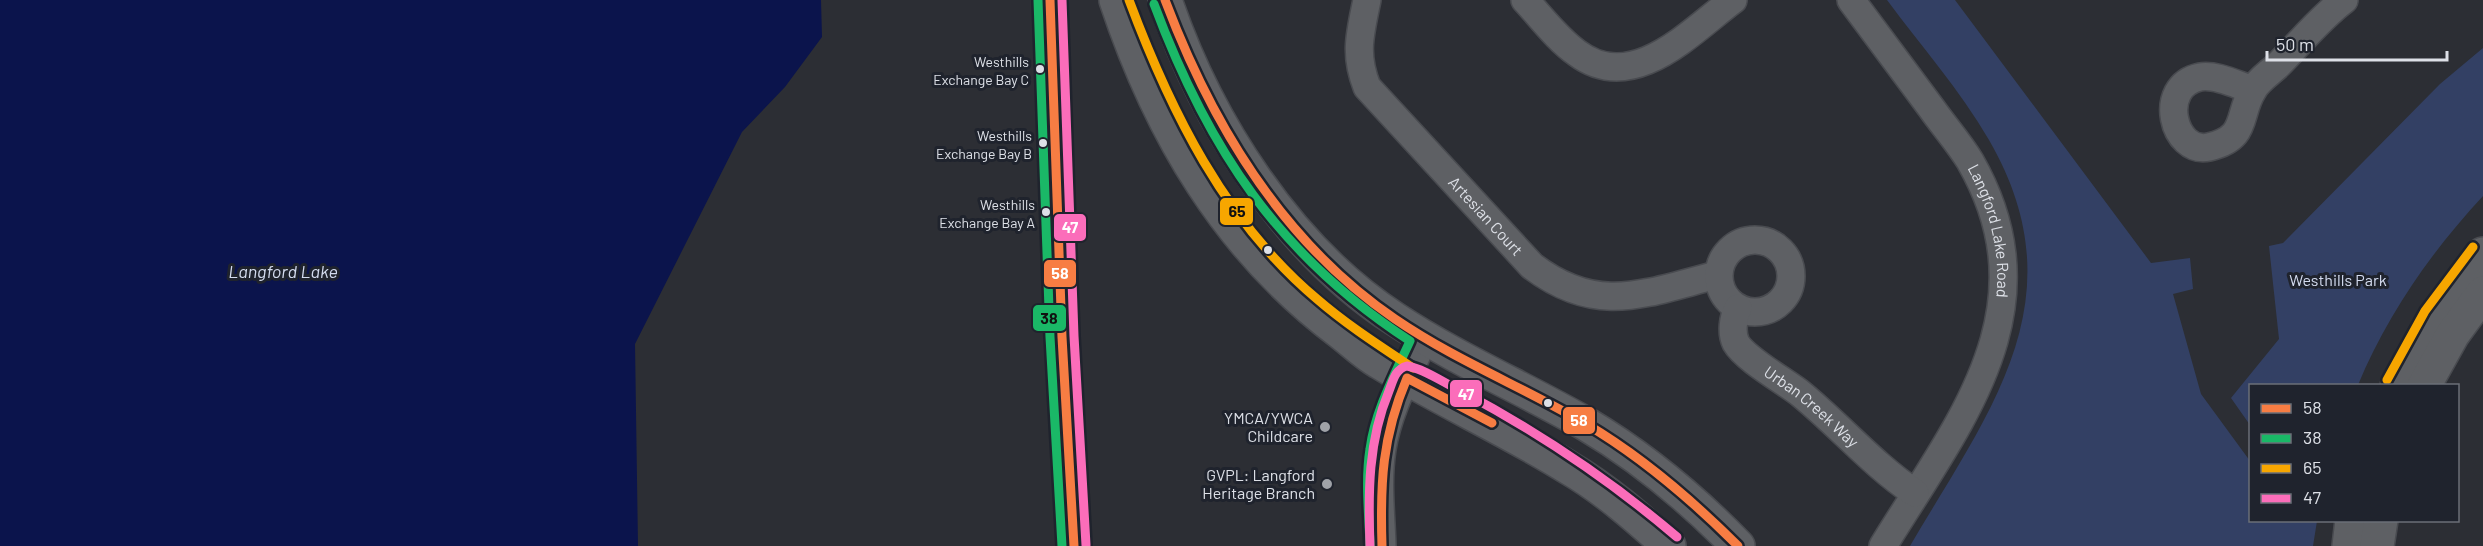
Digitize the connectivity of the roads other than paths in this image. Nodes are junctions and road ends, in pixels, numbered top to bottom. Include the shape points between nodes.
1 (1050, 0) edge
2 (1116, 0) edge
3 (1166, 0) edge
4 (1367, 0) edge
5 (1525, 0) edge
6 (1733, 0) edge
7 (1851, 0) edge
8 (2344, 0) edge
9 (2253, 90) dead end
10 (2483, 254) edge
11 (1717, 275) junction
12 (2483, 293) edge
13 (1738, 308) junction
14 (1425, 337) junction
15 (1407, 378) junction
16 (2398, 384) edge
17 (2425, 384) edge
18 (1915, 493) junction
19 (2352, 522) edge
20 (2382, 522) edge
21 (1074, 546) edge
22 (1382, 546) edge
23 (1669, 546) edge
24 (1738, 546) edge
25 (1883, 546) edge
26 (2349, 546) edge
27 (2377, 546) edge

1 - 21 main road
2 - 15 main road via 1173,135 1206,192 1252,253 1302,304 1378,362
3 - 14 main road via 1217,118 1266,197 1330,269 1394,319
4 - 11 street, Artesian Court via 1358,51 1367,87 1532,266 1582,293 1617,298
5 - 6 street via 1574,52 1596,64 1622,68 1661,54
7 - 18 street, Langford Lake Road via 1969,159 1989,199 2000,235 2003,306 1990,359 1979,385
8 - 9 street
10 - 16 main road via 2435,318
11 - 13 street via 1721,291
11 - 13 street via 1728,251 1754,239 1768,242 1785,256 1791,277 1788,291 1779,303 1752,312
12 - 17 main road via 2453,334
13 - 18 street, Urban Creek Way via 1734,335 1741,350 1802,394 1888,474
14 - 15 street
14 - 24 main road via 1588,425 1657,473
15 - 22 street via 1382,447
15 - 23 main road via 1571,469
18 - 25 street, Langford Lake Road
19 - 26 main road
20 - 27 main road

